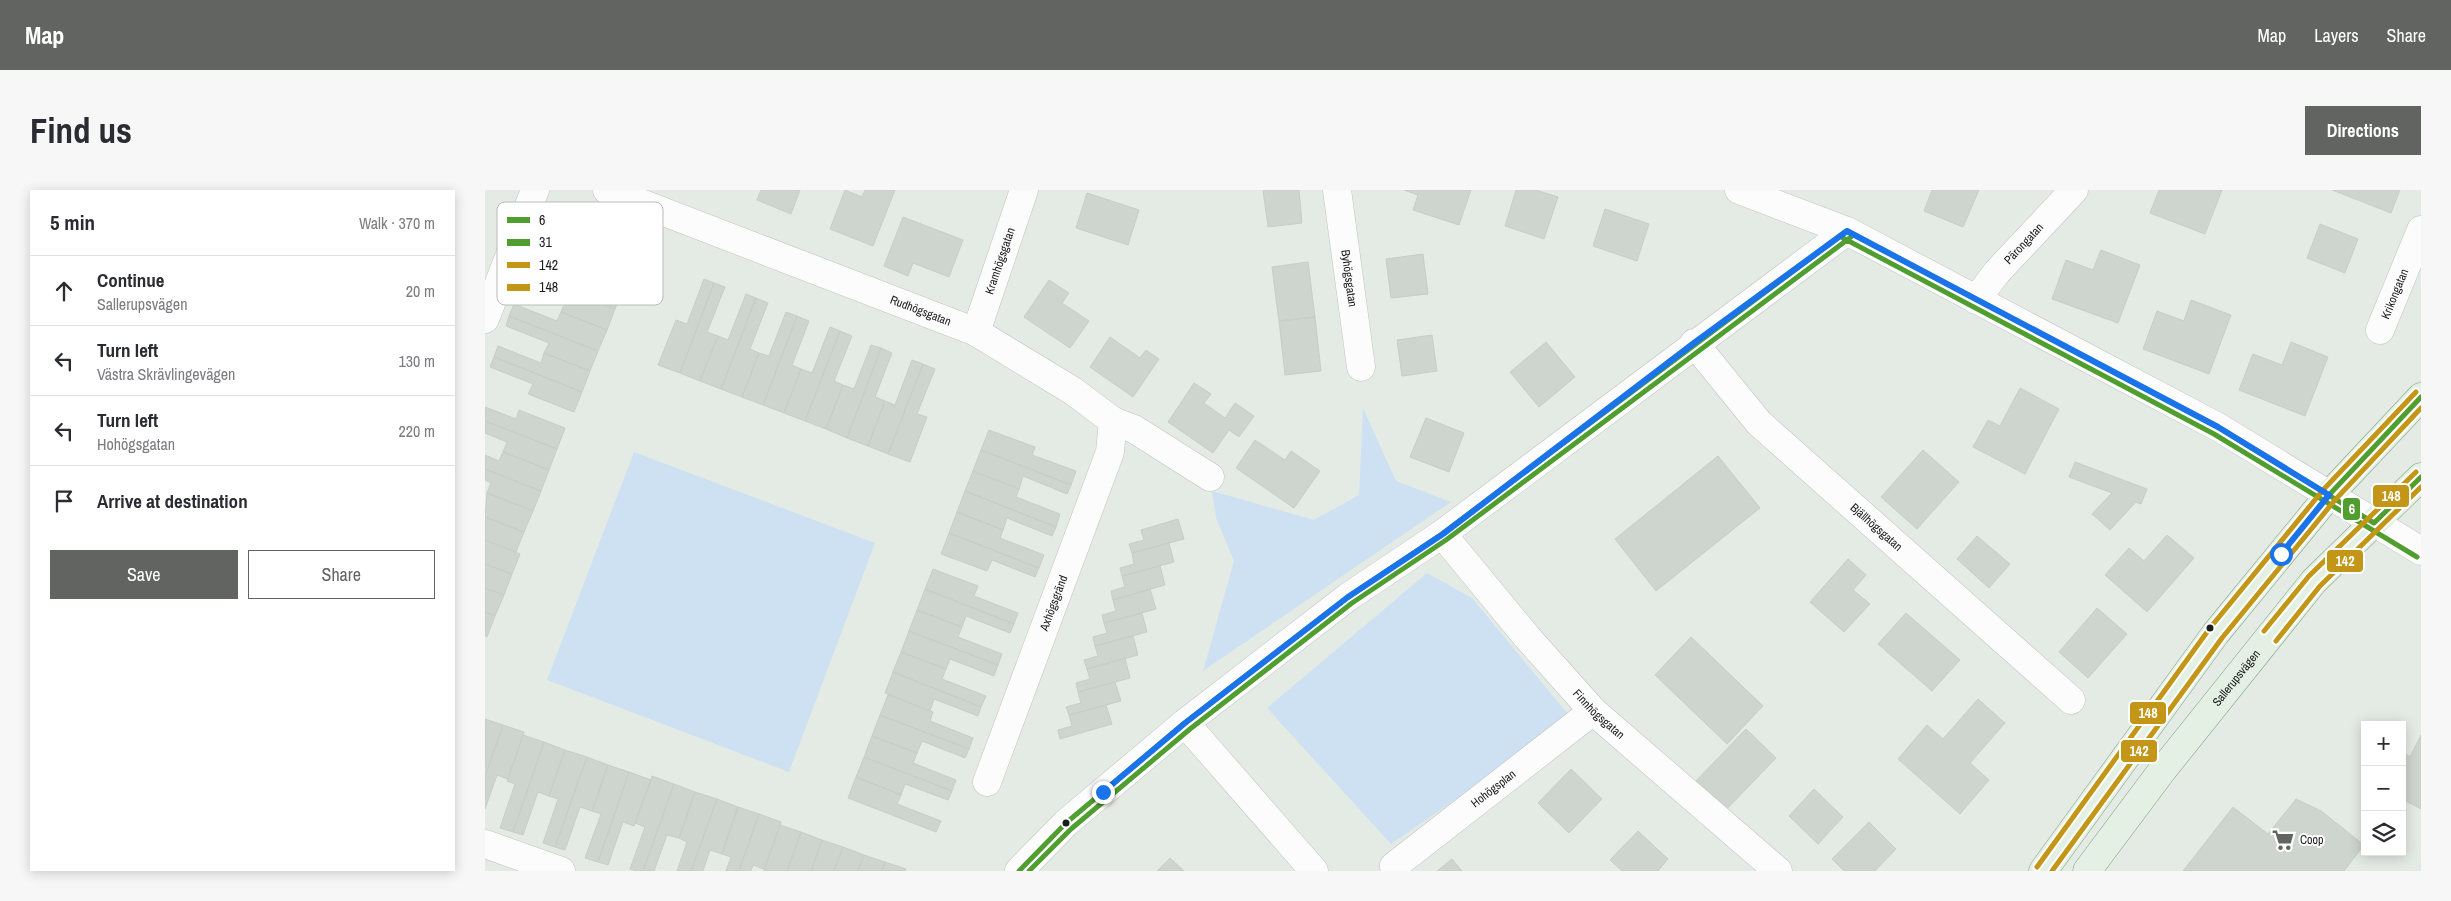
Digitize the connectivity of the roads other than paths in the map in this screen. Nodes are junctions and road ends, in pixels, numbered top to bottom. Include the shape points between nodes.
1 (535, 190) edge
2 (607, 190) edge
3 (1024, 190) edge
4 (1337, 190) edge
5 (1739, 190) edge
6 (2074, 190) edge
7 (530, 202) edge
8 (638, 202) edge
9 (663, 212) edge
10 (2421, 230) edge
11 (1847, 231) junction
12 (497, 288) edge
13 (1976, 300) junction
14 (485, 319) edge
15 (2380, 330) dead end
16 (976, 332) junction
17 (1694, 343) junction
18 (1361, 367) dead end
19 (2421, 397) edge
20 (1113, 421) junction
21 (2421, 477) edge
22 (1210, 478) dead end
23 (2329, 495) junction
24 (2374, 522) junction
25 (1443, 534) junction
26 (2421, 551) edge
27 (2071, 700) dead end
28 (1593, 711) junction
29 (1185, 723) junction
30 (987, 782) dead end
31 (485, 844) edge
32 (1394, 866) dead end
33 (544, 868) edge
34 (1019, 871) edge
35 (1314, 871) edge
36 (1778, 871) edge
37 (2043, 871) edge
38 (2087, 871) edge

1 - 7 street
2 - 8 street, Rudhögsgatan
3 - 16 street, Kramhögsgatan
4 - 18 street, Byhögsgatan
5 - 11 street
6 - 13 street, Pärongatan via 1997,272
9 - 16 street, Rudhögsgatan
10 - 15 street, Krikongatan
11 - 13 street
11 - 17 street
12 - 14 street
13 - 23 street via 2218,427
16 - 20 street, Rudhögsgatan via 1073,391
17 - 25 street
17 - 27 street, Bjällhögsgatan via 1759,423
19 - 23 main road
20 - 22 street, Rudhögsgatan via 1134,429
20 - 30 street, Axhögsgränd via 1109,452
21 - 24 main road, Sallerupsvägen
23 - 24 street
23 - 37 main road via 2216,632
24 - 26 street
24 - 38 main road, Sallerupsvägen via 2314,581 2161,772
25 - 28 street, Finnhögsgatan via 1527,637
25 - 29 street via 1348,597
28 - 32 street, Hohögsplan
28 - 36 street, Finnhögsgatan
29 - 34 street via 1066,823
29 - 35 street
31 - 33 street

